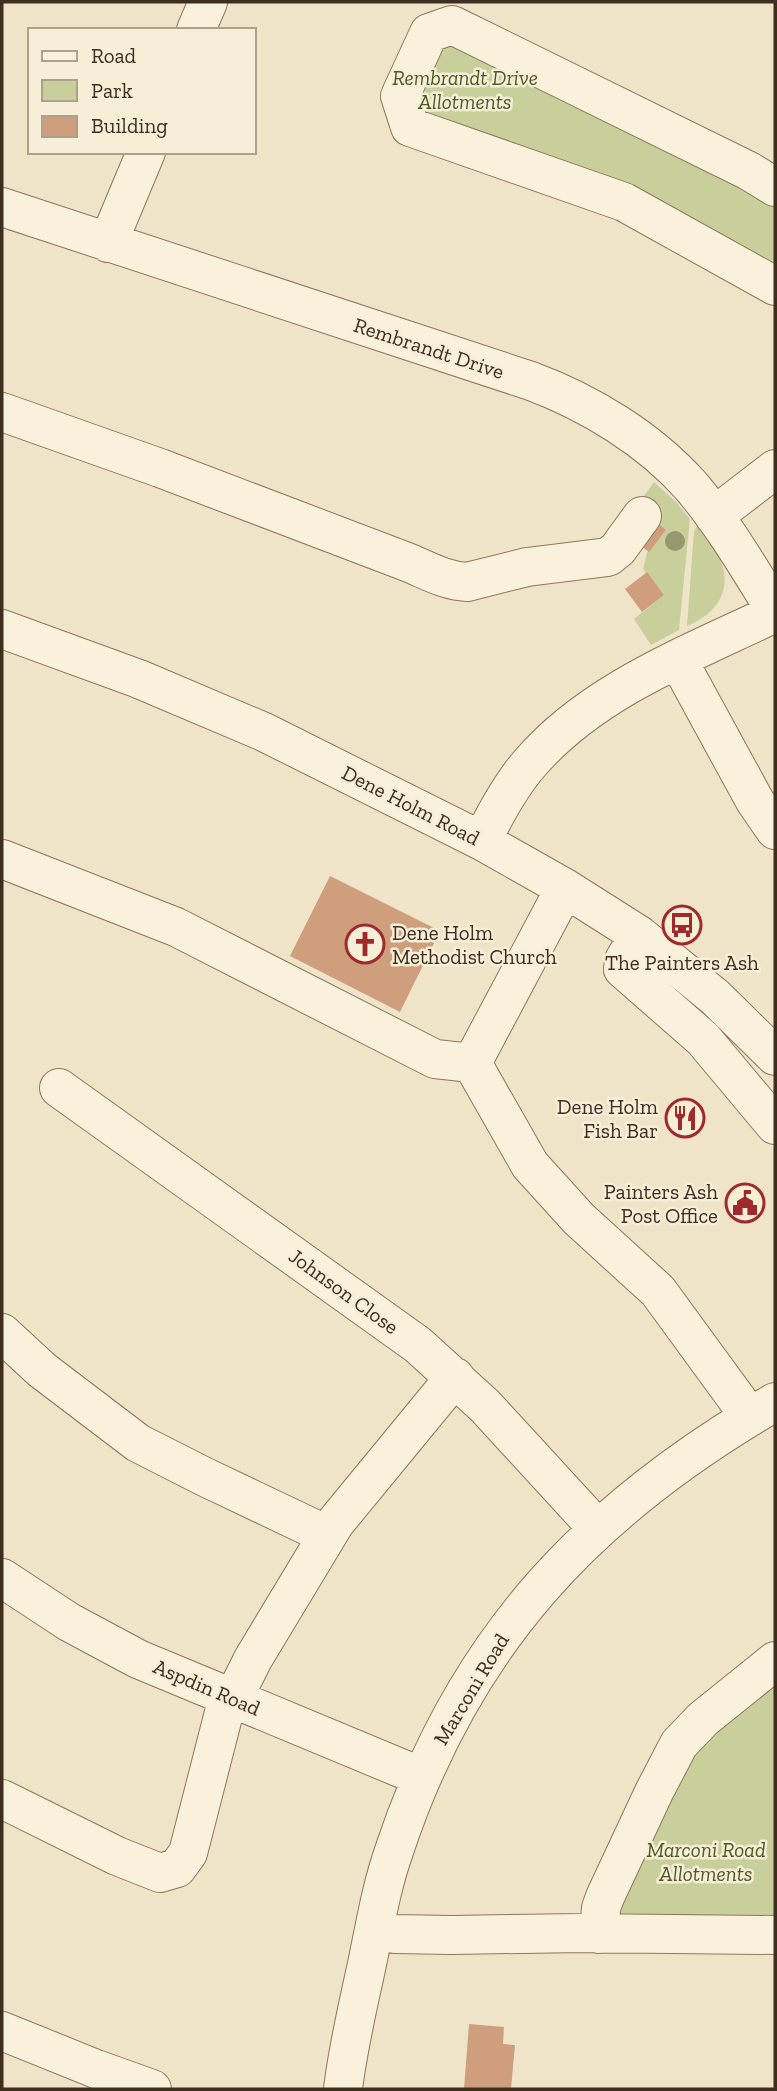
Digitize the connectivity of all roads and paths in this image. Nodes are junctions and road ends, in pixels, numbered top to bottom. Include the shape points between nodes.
1 (208, 2) edge
2 (197, 28) edge
3 (145, 154) edge
4 (775, 187) edge
5 (2, 207) edge
6 (108, 243) junction
7 (775, 286) edge
8 (2, 412) edge
9 (775, 469) edge
10 (642, 516) dead end
11 (714, 516) junction
12 (775, 612) edge
13 (2, 629) edge
14 (678, 660) junction
15 (775, 830) edge
16 (482, 841) junction
17 (2, 859) edge
18 (565, 888) junction
19 (639, 936) junction
20 (775, 1056) edge
21 (472, 1063) junction
22 (60, 1088) dead end
23 (775, 1125) edge
24 (2, 1334) edge
25 (455, 1377) junction
26 (762, 1409) edge
27 (598, 1529) junction
28 (327, 1535) junction
29 (2, 1578) edge
30 (775, 1661) edge
31 (231, 1698) junction
32 (422, 1777) junction
33 (2, 1800) edge
34 (374, 1931) junction
35 (599, 1934) junction
36 (775, 1935) edge
37 (2, 2031) edge
38 (152, 2089) edge
39 (343, 2089) edge

1 - 2 street
3 - 6 street
4 - 7 street via 452,25 429,33 400,96 410,127 624,202
5 - 6 street, Rembrandt Drive
6 - 11 street, Rembrandt Drive via 548,387 650,448 677,471
8 - 10 street via 458,581 608,557
9 - 11 street
11 - 12 street, Rembrandt Drive
12 - 14 street
13 - 16 street, Dene Holm Road via 264,732
14 - 15 street
14 - 16 street via 593,706 549,744 517,780
16 - 18 street, Dene Holm Road
17 - 21 street via 176,927 435,1059
18 - 19 street, Dene Holm Road
18 - 21 street
19 - 20 street, Dene Holm Road via 715,997
19 - 23 street via 623,969 698,1034
21 - 26 street via 530,1165 579,1219 657,1291
22 - 25 street, Johnson Close via 400,1332
24 - 28 street via 138,1443
25 - 27 street, Johnson Close
25 - 28 street
26 - 27 street, Marconi Road via 677,1464
27 - 32 street, Marconi Road via 541,1586 497,1643 445,1726
28 - 31 street
29 - 31 street, Aspdin Road via 114,1646
30 - 35 street via 703,1719 675,1750 606,1897
31 - 32 street, Aspdin Road
31 - 33 street via 188,1853 173,1871 160,1873 117,1856
32 - 34 street, Marconi Road via 393,1852
34 - 35 street
34 - 39 street, Marconi Road
35 - 36 street
37 - 38 street

